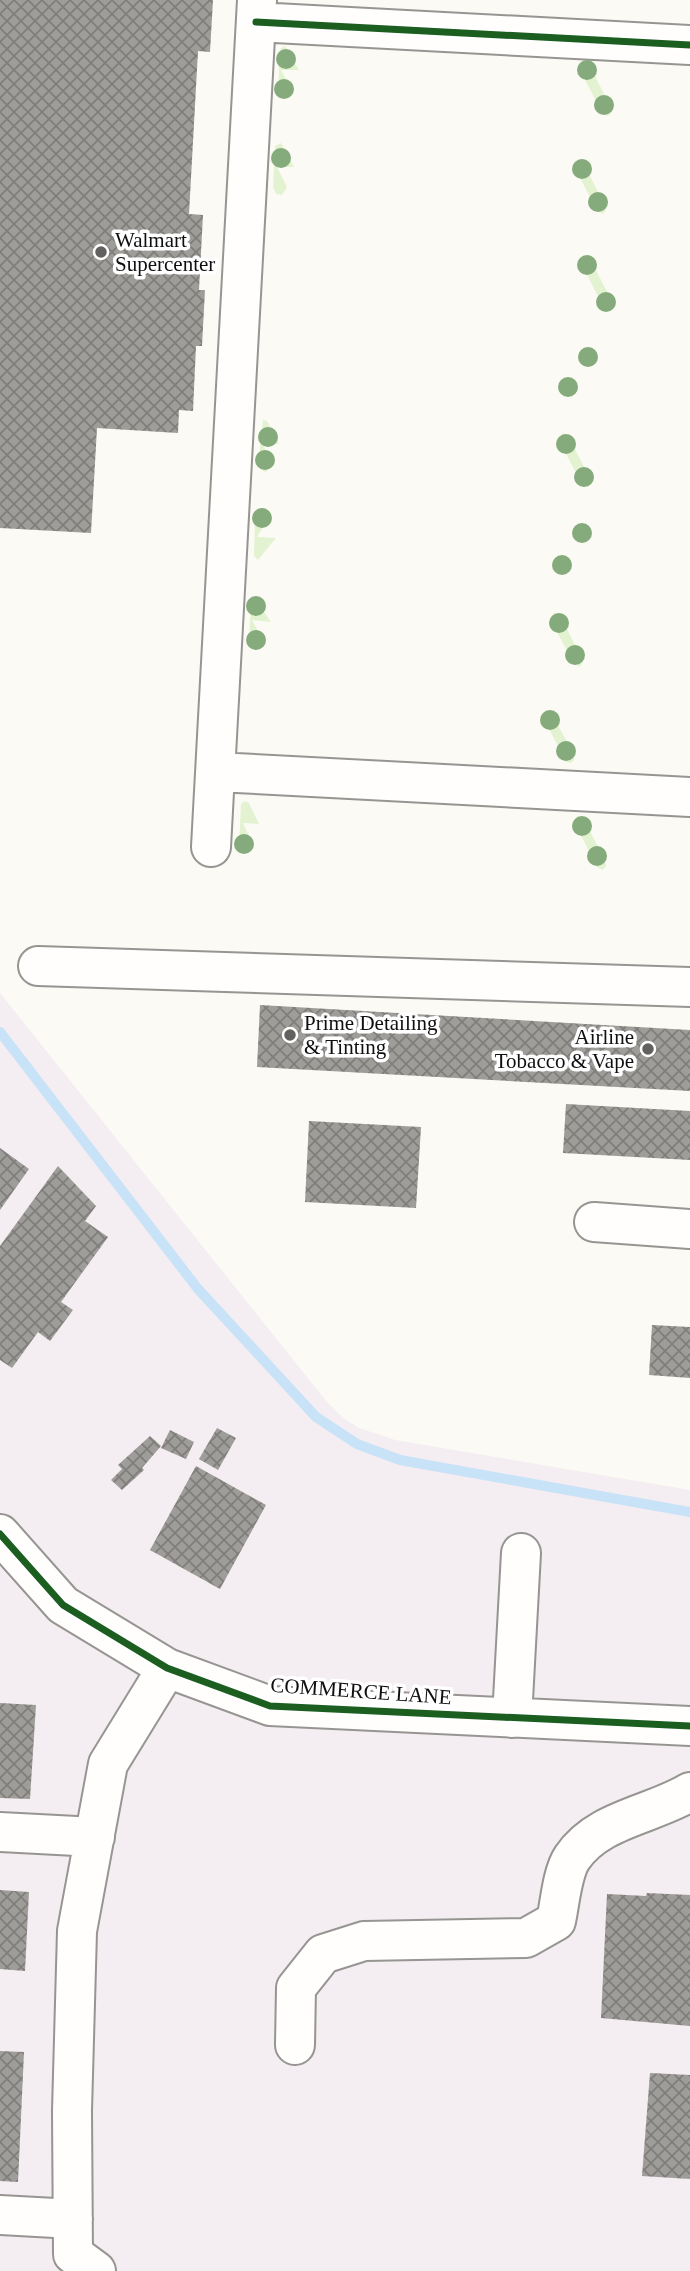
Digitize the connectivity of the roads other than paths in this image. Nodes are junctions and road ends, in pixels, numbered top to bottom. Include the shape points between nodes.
1 (256, 11) edge
2 (690, 45) edge
3 (217, 772) junction
4 (690, 797) edge
5 (211, 847) dead end
6 (38, 966) dead end
7 (690, 987) edge
8 (594, 1222) dead end
9 (690, 1228) edge
10 (0, 1534) edge
11 (521, 1553) dead end
12 (167, 1668) junction
13 (512, 1718) junction
14 (690, 1726) edge
15 (690, 1792) edge
16 (0, 1832) edge
17 (95, 1837) junction
18 (295, 2045) dead end
19 (0, 2215) edge
20 (73, 2219) junction
21 (96, 2271) edge

1 - 2 street
1 - 3 street
3 - 4 street
3 - 5 street
6 - 7 street
8 - 9 street
10 - 12 street, COMMERCE LANE via 62,1605
11 - 13 street
12 - 13 street, COMMERCE LANE via 270,1706
12 - 17 street via 108,1764
13 - 14 street, COMMERCE LANE
15 - 18 street via 667,1806 597,1832 571,1859 556,1921 526,1938 364,1941 323,1954 296,1988
16 - 17 street
17 - 20 street via 77,1931
19 - 20 street
20 - 21 street via 73,2254

